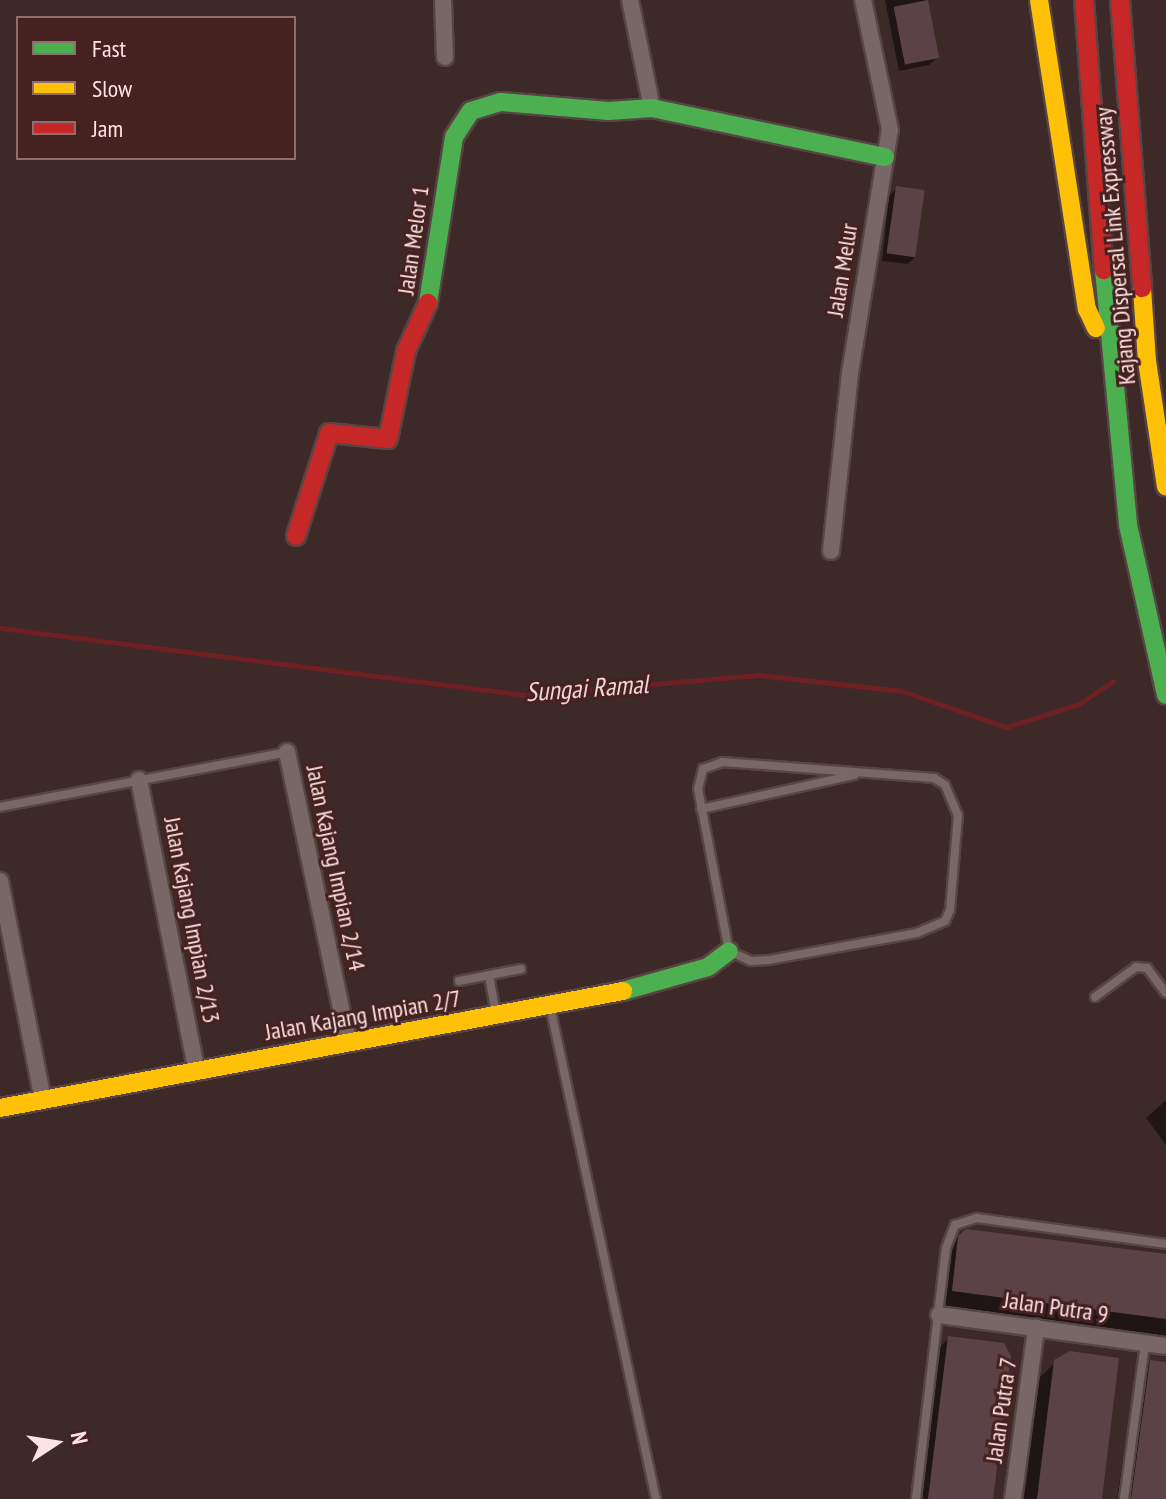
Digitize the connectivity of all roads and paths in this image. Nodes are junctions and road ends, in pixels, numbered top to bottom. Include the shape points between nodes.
1 (443, 0) edge
2 (630, 0) edge
3 (863, 0) edge
4 (1039, 0) edge
5 (1084, 0) edge
6 (1120, 0) edge
7 (445, 57) dead end
8 (652, 108) junction
9 (885, 157) junction
10 (1110, 359) junction
11 (1166, 487) edge
12 (296, 536) dead end
13 (831, 551) dead end
14 (1166, 695) edge
15 (287, 752) joint
16 (863, 773) junction
17 (139, 780) junction
18 (0, 807) edge
19 (701, 809) junction
20 (0, 881) edge
21 (729, 951) junction
22 (521, 969) dead end
23 (489, 975) junction
24 (459, 981) dead end
25 (1166, 993) edge
26 (1095, 997) dead end
27 (550, 1005) junction
28 (495, 1015) junction
29 (348, 1042) junction
30 (196, 1069) junction
31 (43, 1100) junction
32 (0, 1108) edge
33 (1166, 1244) edge
34 (939, 1315) junction
35 (1036, 1328) junction
36 (1145, 1343) junction
37 (1166, 1346) edge
38 (656, 1499) edge
39 (916, 1499) edge
40 (1013, 1499) edge
41 (1124, 1499) edge

1 - 7 street
2 - 8 street
3 - 9 street, Jalan Melur via 890,130
4 - 10 main road, Kajang Dispersal Link Expressway via 1087,309
5 - 10 main road, Kajang Dispersal Link Expressway
6 - 11 main road, Kajang Dispersal Link Expressway via 1147,361
8 - 9 main road, Jalan Melor 1
8 - 12 main road, Jalan Melor 1 via 609,111 501,102 481,106 463,118 454,137 439,220 435,274 425,316 406,351 388,439 329,433
9 - 13 street, Jalan Melur via 850,373
10 - 14 main road, Kajang Dispersal Link Expressway via 1128,525
15 - 17 lane
15 - 29 street, Jalan Kajang Impian 2/14
16 - 19 lane
16 - 19 lane via 722,762 703,769
16 - 21 lane via 934,778 953,796 958,815 945,921 917,933 769,960 751,961
17 - 18 lane
17 - 30 street, Jalan Kajang Impian 2/13
19 - 21 lane
20 - 31 street
21 - 27 main road, Jalan Kajang Impian 2/7 via 708,967
22 - 23 lane
23 - 24 lane
23 - 28 lane
25 - 26 lane via 1147,968 1136,967
27 - 28 main road, Jalan Kajang Impian 2/7
27 - 38 lane
28 - 29 main road, Jalan Kajang Impian 2/7
29 - 30 main road, Jalan Kajang Impian 2/7
30 - 31 main road, Jalan Kajang Impian 2/7
31 - 32 main road, Jalan Kajang Impian 2/7
33 - 34 lane via 965,1220 949,1235
34 - 35 street, Jalan Putra 9
34 - 39 lane
35 - 36 street, Jalan Putra 9
35 - 40 street, Jalan Putra 7
36 - 37 street, Jalan Putra 9
36 - 41 lane

